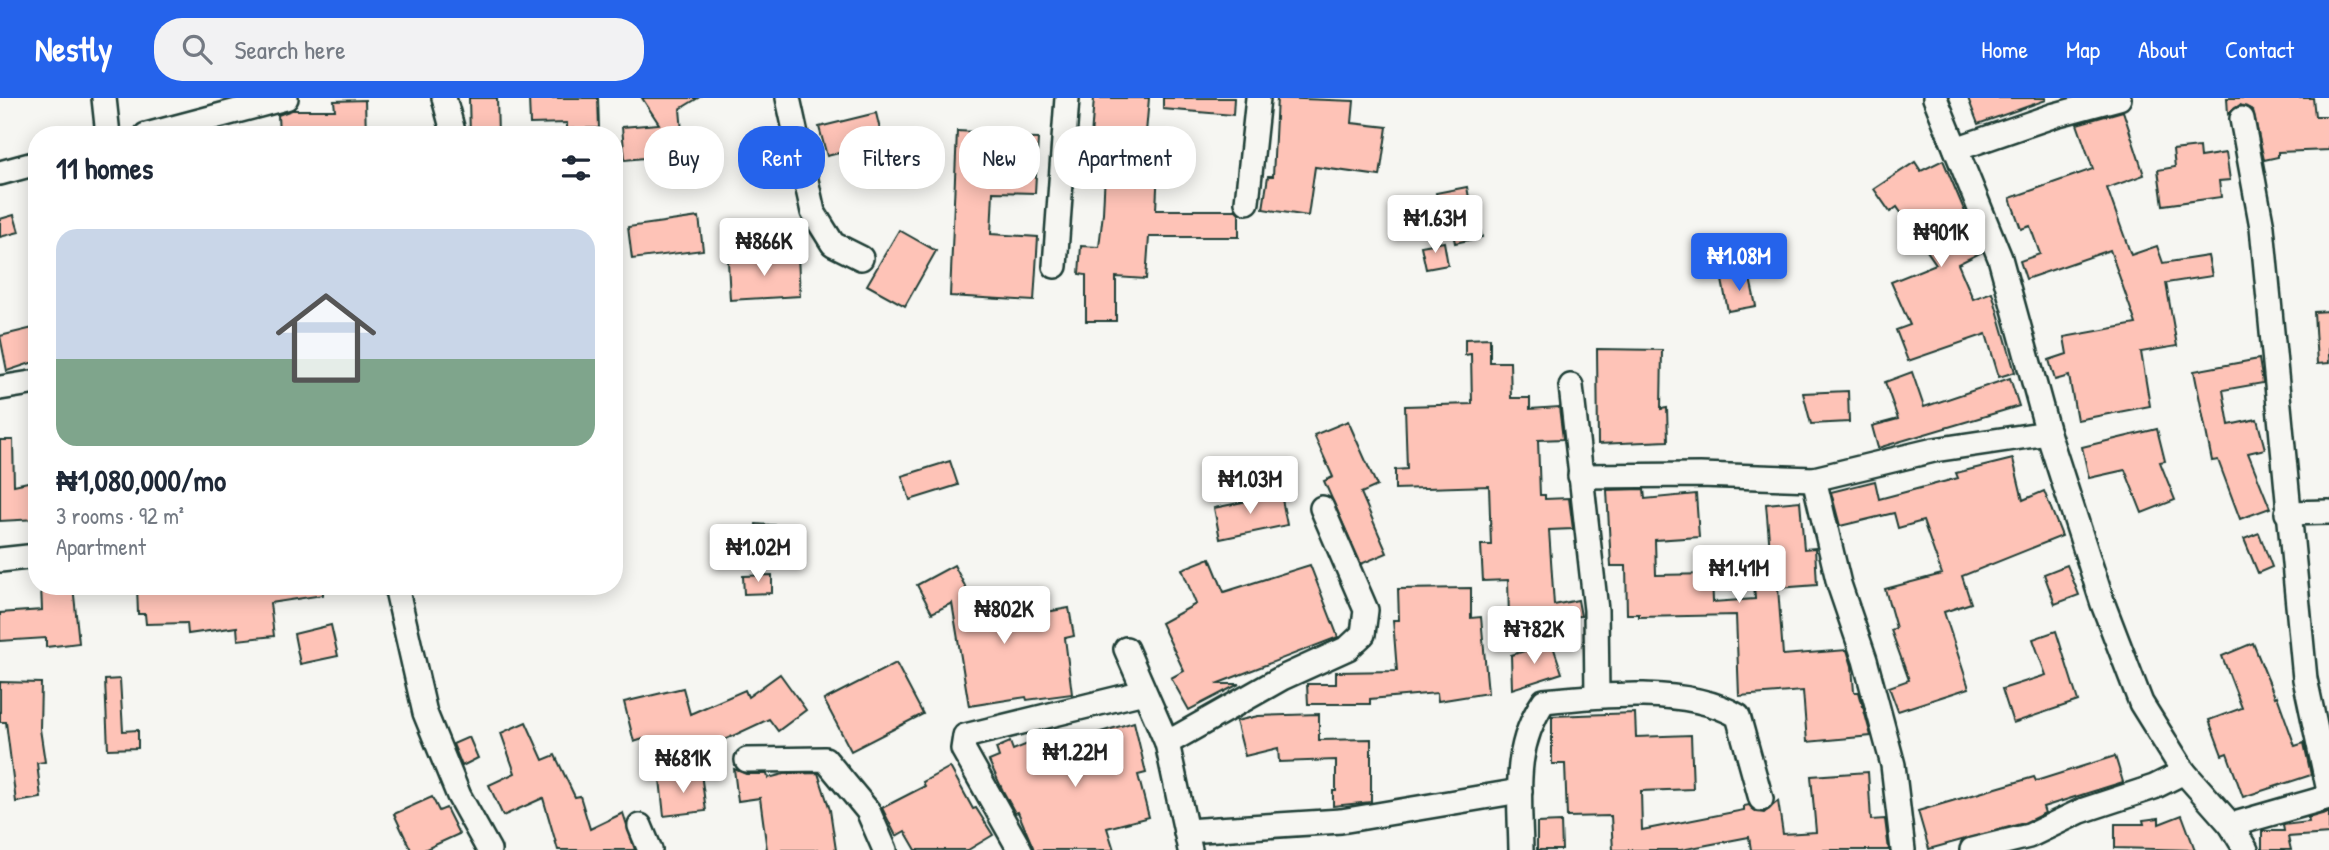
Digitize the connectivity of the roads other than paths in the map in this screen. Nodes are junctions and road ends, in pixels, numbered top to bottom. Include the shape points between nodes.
1 (104, 98) edge
2 (286, 98) edge
3 (444, 98) edge
4 (788, 98) edge
5 (1067, 98) edge
6 (1258, 98) edge
7 (1935, 98) edge
8 (2119, 98) edge
9 (2242, 119) dead end
10 (107, 126) edge
11 (180, 126) edge
12 (452, 126) edge
13 (1956, 149) junction
14 (28, 165) edge
15 (0, 173) edge
16 (1247, 202) dead end
17 (861, 258) dead end
18 (1055, 267) dead end
19 (28, 383) edge
20 (1571, 386) dead end
21 (0, 388) edge
22 (2048, 433) junction
23 (1580, 476) junction
24 (1814, 479) junction
25 (1322, 508) dead end
26 (2329, 512) edge
27 (2287, 513) junction
28 (28, 557) edge
29 (0, 560) edge
30 (398, 595) edge
31 (1126, 649) dead end
32 (1144, 692) junction
33 (1597, 696) junction
34 (1167, 743) junction
35 (747, 760) dead end
36 (2184, 772) junction
37 (1520, 791) junction
38 (2329, 791) edge
39 (2329, 797) edge
40 (1760, 799) dead end
41 (2231, 825) junction
42 (640, 826) dead end
43 (1188, 840) edge
44 (489, 850) edge
45 (650, 850) edge
46 (886, 850) edge
47 (1020, 850) edge
48 (1521, 850) edge
49 (1903, 850) edge
50 (1972, 850) edge
51 (2246, 850) edge

1 - 10 street
2 - 11 street
3 - 12 street
4 - 17 street via 813,212 834,244
5 - 18 street
6 - 16 street
7 - 13 street
8 - 13 street
9 - 27 street via 2262,227
13 - 22 street via 2000,258
14 - 15 street
19 - 21 street
20 - 23 street
22 - 24 street via 1934,450
22 - 36 street via 2141,704
23 - 24 street via 1700,474
23 - 33 street via 1595,610
24 - 49 street via 1839,584 1893,765
25 - 34 street via 1366,610 1363,634 1349,649 1282,678
26 - 27 street
27 - 38 street via 2305,679
28 - 29 street
30 - 44 street via 425,713 459,796
31 - 32 street
32 - 34 street
32 - 47 street via 965,736 963,749
33 - 37 street via 1544,701 1529,723 1520,760
33 - 40 street via 1717,704 1738,716
34 - 43 street
35 - 46 street via 825,759 868,811
36 - 41 street
36 - 50 street via 2029,836
37 - 43 street via 1341,821
37 - 48 street
39 - 41 street
41 - 51 street
42 - 45 street

